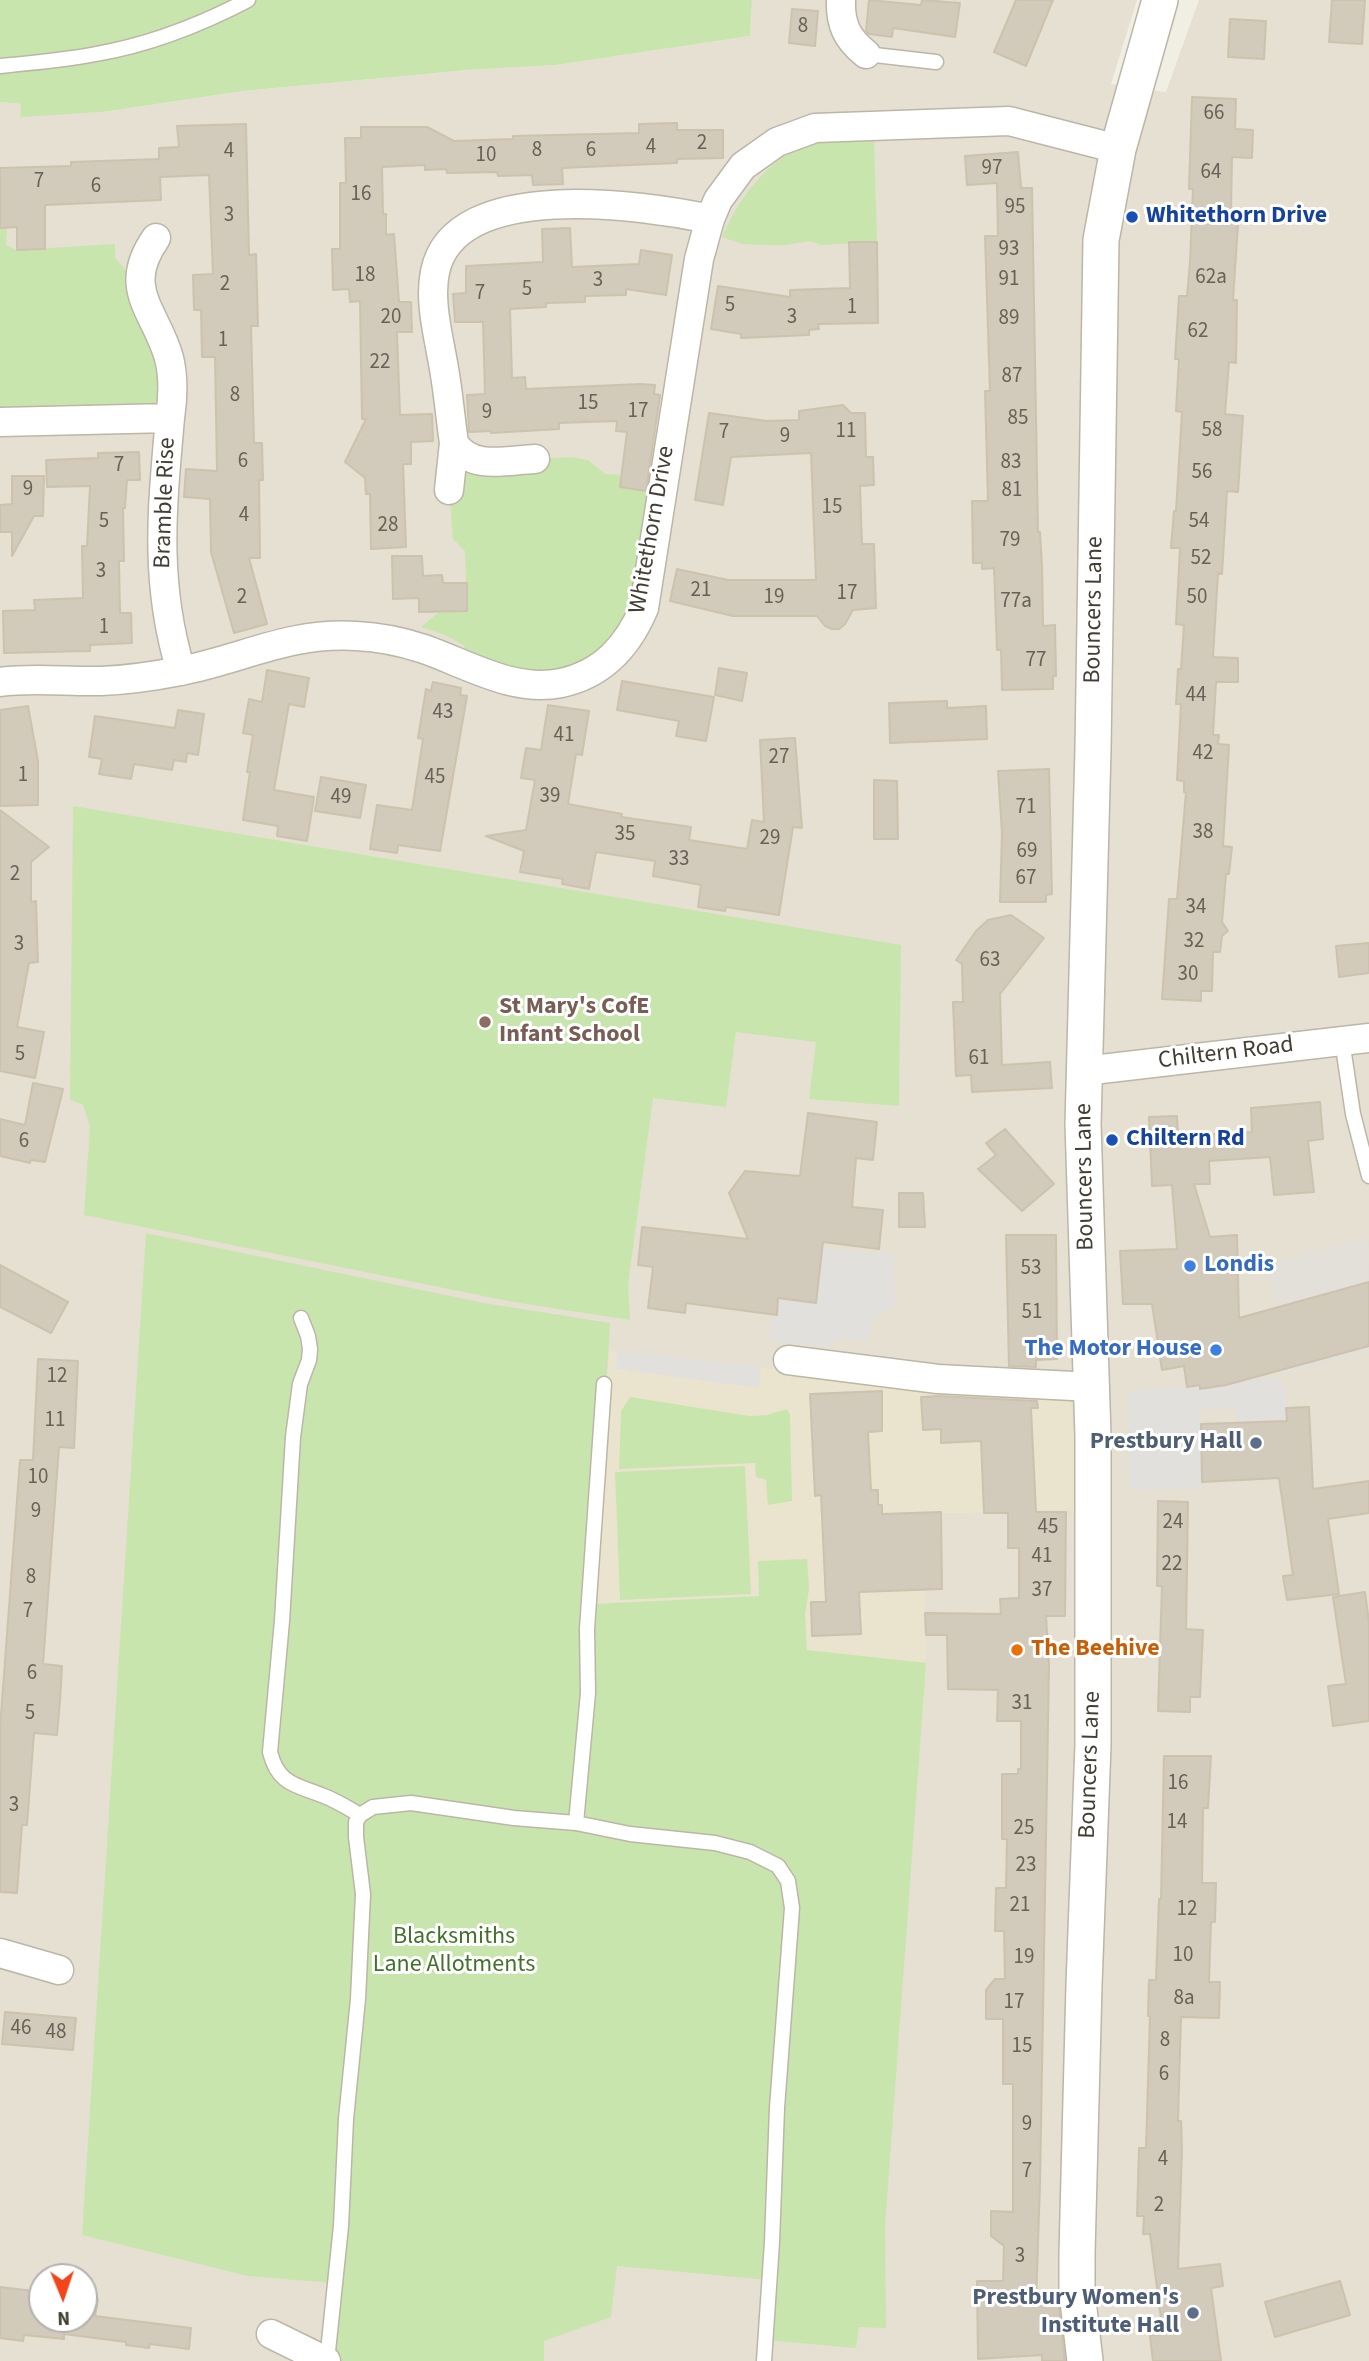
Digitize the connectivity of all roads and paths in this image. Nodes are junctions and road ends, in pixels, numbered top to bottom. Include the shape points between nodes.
1 (248, 0) edge
2 (841, 0) edge
3 (1160, 0) edge
4 (866, 54) joint
5 (936, 62) dead end
6 (0, 66) edge
7 (1118, 149) junction
8 (710, 219) junction
9 (156, 238) dead end
10 (170, 418) junction
11 (0, 422) edge
12 (454, 443) junction
13 (535, 459) dead end
14 (449, 489) dead end
15 (181, 671) junction
16 (0, 682) edge
17 (1356, 1039) edge
18 (1084, 1071) junction
19 (1369, 1175) edge
20 (301, 1318) dead end
21 (788, 1360) dead end
22 (604, 1384) dead end
23 (1092, 1387) junction
24 (360, 1815) junction
25 (576, 1823) junction
26 (0, 1953) edge
27 (59, 1970) dead end
28 (271, 2334) dead end
29 (326, 2361) edge
30 (764, 2361) edge
31 (1085, 2361) edge

1 - 6 lane via 153,39 99,54
2 - 4 street via 846,33
3 - 7 street, Bouncers Lane
4 - 5 lane
7 - 8 street, Whitethorn Drive via 1009,121 816,128 777,142 743,166
7 - 18 street, Bouncers Lane via 1101,240
8 - 12 street via 638,207 564,205 492,214 459,232 440,258 435,283 438,339
8 - 15 street, Whitethorn Drive via 699,259 644,608 626,642 612,657 578,678 541,685 504,679 390,640 332,636 281,642
9 - 10 street via 143,262 141,291 168,356
10 - 11 street, Bramble Rise
10 - 15 street, Bramble Rise via 162,571
12 - 13 street via 459,452 476,461
12 - 14 street
15 - 16 street, Whitethorn Drive via 103,681
17 - 18 street, Chiltern Road
17 - 19 lane via 1353,1114
18 - 23 street, Bouncers Lane
20 - 24 lane via 310,1349 293,1437 270,1752 277,1771 287,1781
21 - 23 street via 939,1379
22 - 25 lane via 587,1629 588,1693
23 - 31 street, Bouncers Lane via 1093,1745 1077,2253
24 - 25 lane via 373,1807 411,1803
24 - 29 lane via 356,1822 363,1894 358,1999
25 - 30 lane via 750,1852 778,1866 788,1881 792,1908 776,2108
26 - 27 street
28 - 29 street

